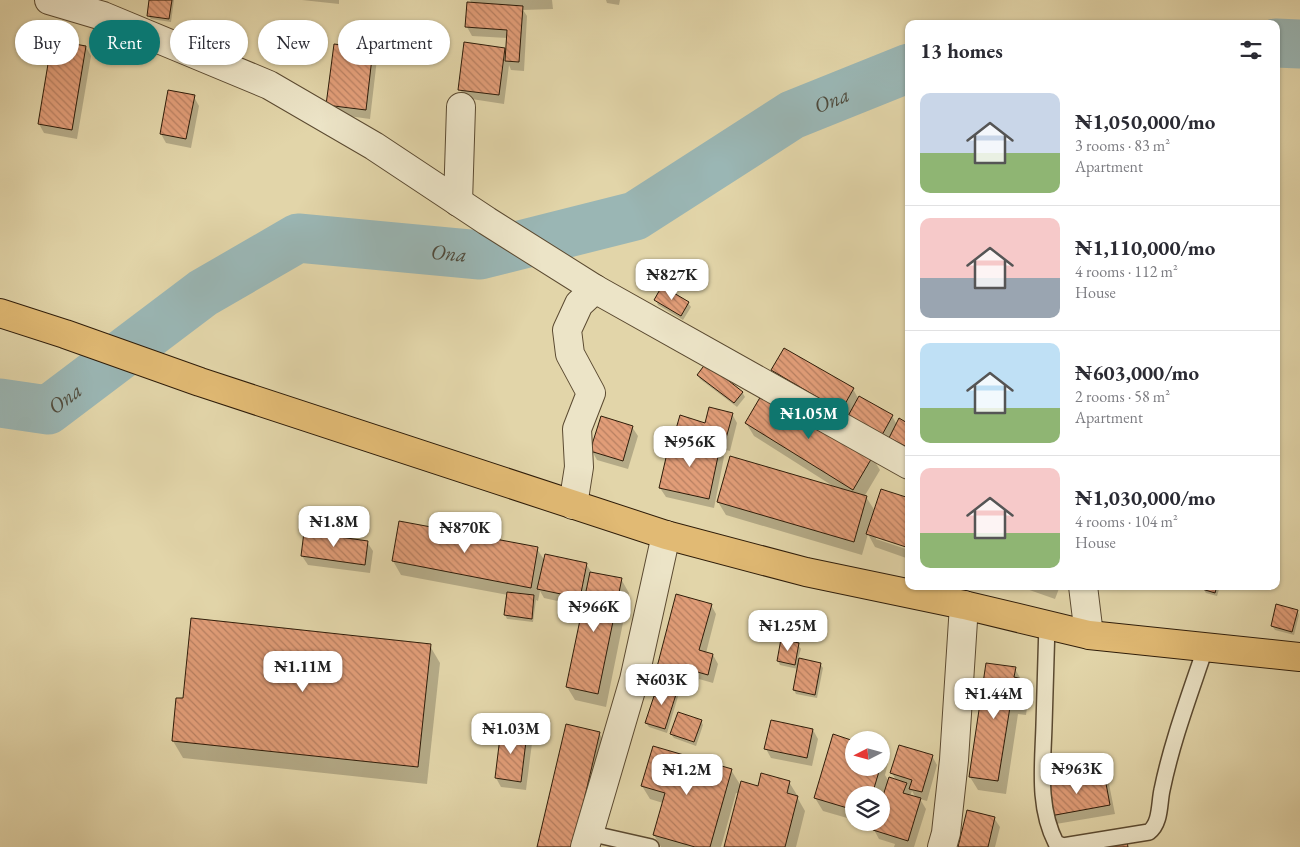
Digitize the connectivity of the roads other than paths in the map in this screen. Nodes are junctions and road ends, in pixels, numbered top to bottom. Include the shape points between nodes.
1 (49, 0) edge
2 (103, 8) edge
3 (461, 107) dead end
4 (458, 202) junction
5 (595, 289) junction
6 (0, 313) edge
7 (905, 463) edge
8 (573, 505) junction
9 (666, 535) junction
10 (1083, 590) edge
11 (964, 606) junction
12 (1046, 624) junction
13 (1089, 635) junction
14 (1206, 646) junction
15 (1300, 657) edge
16 (587, 840) edge
17 (650, 847) edge
18 (942, 847) edge

1 - 2 street
2 - 4 street via 268,84 374,146
3 - 4 street
4 - 5 street
5 - 7 street
5 - 8 street via 579,304 567,330 570,354 591,393 577,429 578,467
6 - 8 highway
8 - 9 highway
9 - 11 highway via 806,572
9 - 16 street via 634,680
10 - 13 street
11 - 12 highway
11 - 18 street via 954,760
12 - 13 highway
12 - 14 lane via 1042,786 1050,832 1056,843 1063,846 1149,832 1154,828 1167,766
13 - 14 highway
14 - 15 highway
16 - 17 lane

